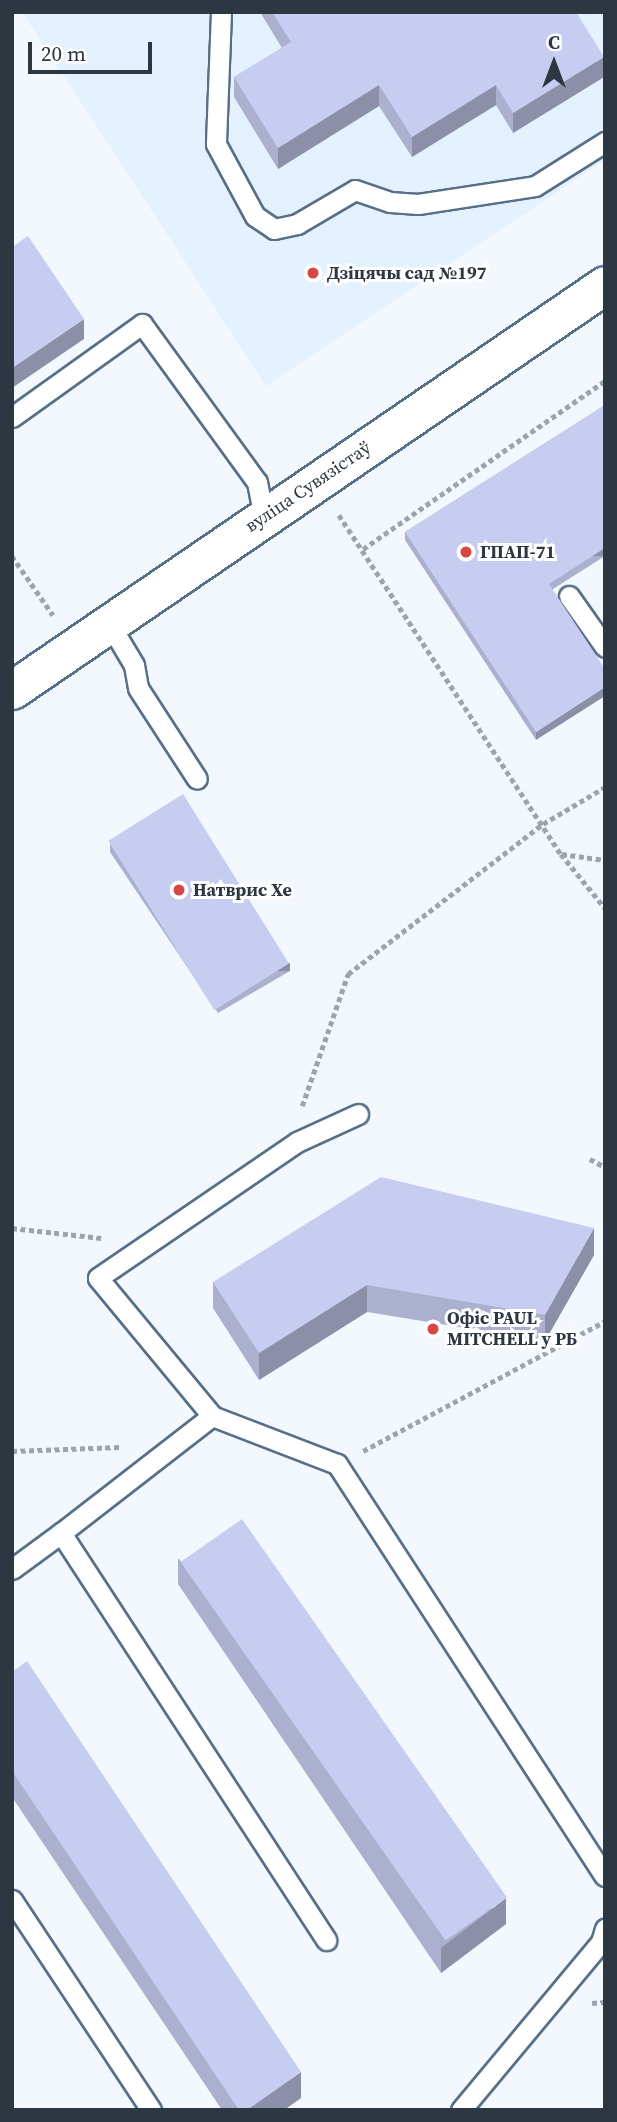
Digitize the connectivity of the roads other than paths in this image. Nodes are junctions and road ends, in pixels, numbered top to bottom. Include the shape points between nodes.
1 (221, 12) edge
2 (605, 142) edge
3 (605, 285) edge
4 (12, 417) edge
5 (264, 518) junction
6 (569, 596) dead end
7 (109, 623) junction
8 (605, 647) edge
9 (12, 690) edge
10 (197, 779) dead end
11 (358, 1114) dead end
12 (212, 1416) junction
13 (61, 1532) junction
14 (12, 1569) edge
15 (605, 1876) edge
16 (12, 1900) edge
17 (605, 1929) edge
18 (326, 1940) dead end
19 (151, 2110) edge
20 (461, 2110) edge

1 - 2 lane via 216,144 255,216 274,229 297,224 355,190 390,202 418,204 535,186
3 - 5 street, вуліца Сувязістаў
4 - 5 lane via 142,324 257,482
5 - 7 street, вуліца Сувязістаў
6 - 8 lane
7 - 9 street, вуліца Сувязістаў
7 - 10 lane via 134,665 138,688
11 - 12 lane via 297,1142 98,1278
12 - 13 lane
12 - 15 lane via 337,1464
13 - 14 lane
13 - 18 lane
16 - 19 lane
17 - 20 lane via 601,1942

